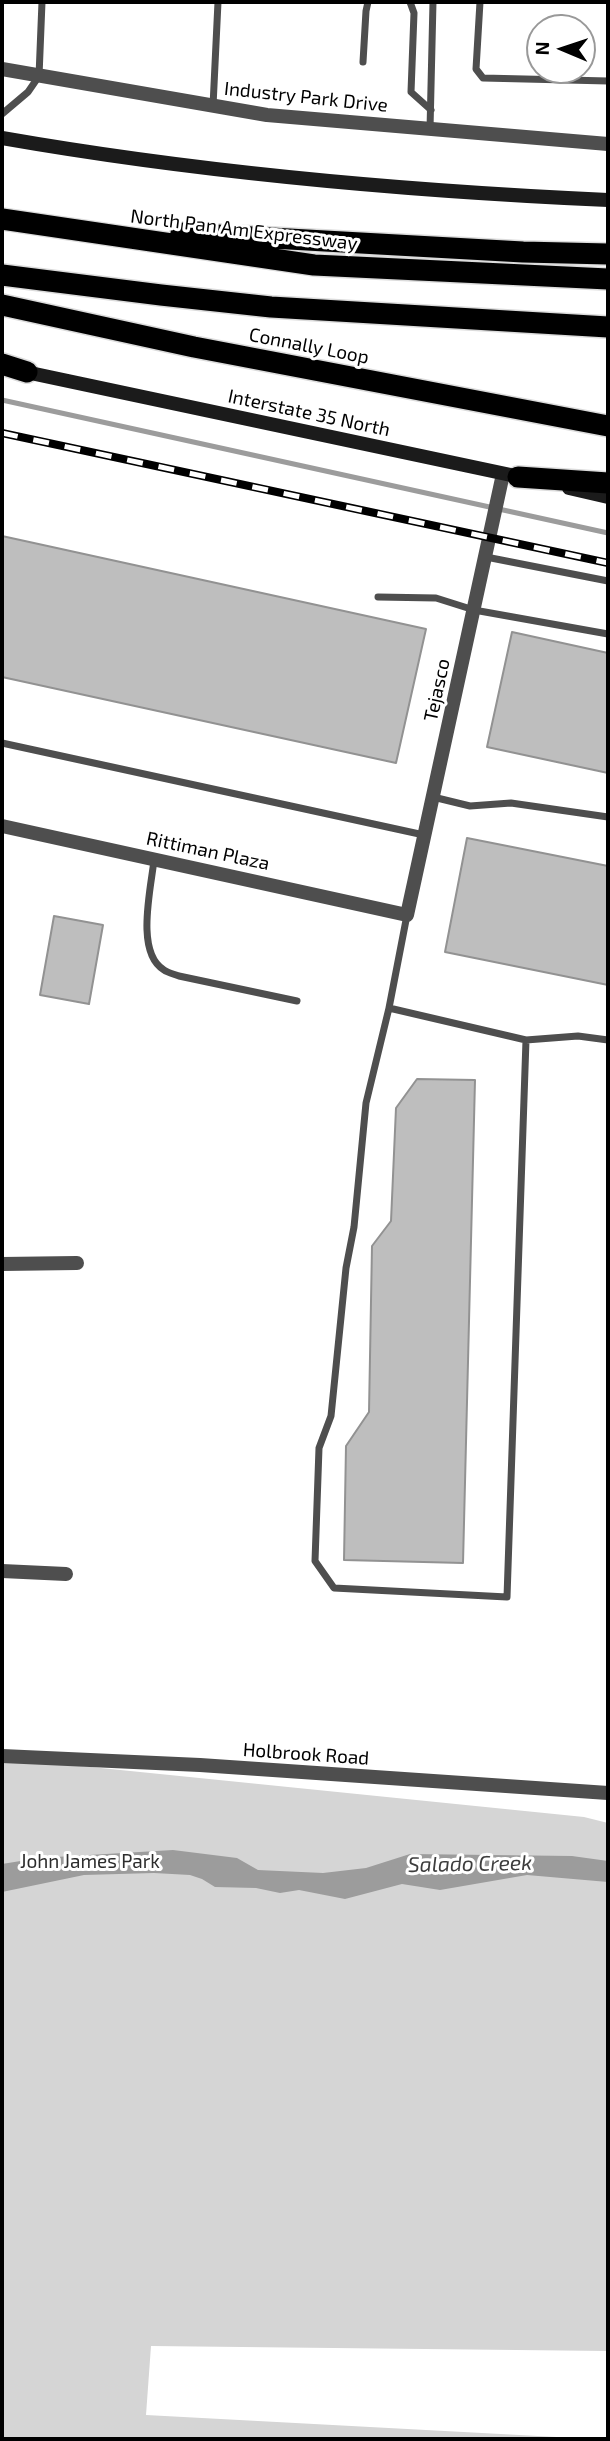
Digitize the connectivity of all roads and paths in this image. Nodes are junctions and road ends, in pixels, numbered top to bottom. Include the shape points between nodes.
1 (42, 2) edge
2 (218, 2) edge
3 (368, 2) edge
4 (410, 2) edge
5 (433, 2) edge
6 (480, 2) edge
7 (363, 62) dead end
8 (2, 69) edge
9 (40, 76) junction
10 (608, 81) edge
11 (213, 106) junction
12 (431, 110) junction
13 (2, 114) edge
14 (430, 129) junction
15 (2, 138) edge
16 (608, 144) edge
17 (608, 200) edge
18 (2, 219) edge
19 (39, 225) junction
20 (608, 254) edge
21 (2, 275) edge
22 (608, 279) edge
23 (2, 305) edge
24 (608, 327) edge
25 (2, 366) edge
26 (27, 372) joint
27 (608, 425) edge
28 (510, 475) junction
29 (608, 483) edge
30 (608, 497) edge
31 (486, 557) junction
32 (608, 581) edge
33 (378, 597) dead end
34 (474, 610) junction
35 (608, 634) edge
36 (2, 743) edge
37 (433, 797) junction
38 (608, 817) edge
39 (2, 826) edge
40 (424, 835) junction
41 (154, 859) junction
42 (407, 915) junction
43 (296, 1001) dead end
44 (388, 1008) junction
45 (526, 1040) junction
46 (608, 1040) edge
47 (78, 1263) dead end
48 (2, 1264) edge
49 (2, 1571) edge
50 (66, 1574) dead end
51 (2, 1756) edge
52 (608, 1793) edge

1 - 9 lane
2 - 11 lane
3 - 7 lane
4 - 12 lane via 414,13 411,92
5 - 12 lane
6 - 10 lane via 476,69 483,78
8 - 9 street, Industry Park Drive
9 - 11 street, Industry Park Drive
9 - 13 lane
11 - 14 street, Industry Park Drive
12 - 14 lane
14 - 16 street, Industry Park Drive
15 - 17 main road via 106,156 326,181
18 - 19 highway, North Pan Am Expressway
19 - 20 highway
19 - 22 highway, North Pan Am Expressway via 314,265
21 - 24 highway via 271,307
23 - 27 highway, Connally Loop via 194,348
25 - 26 highway
26 - 28 main road, Interstate 35 North
28 - 29 highway
28 - 30 main road, Interstate 35 North
28 - 31 street, Tejasco via 498,500
31 - 32 lane
31 - 34 street, Tejasco
33 - 34 lane via 436,598
34 - 35 lane
34 - 37 street, Tejasco
36 - 40 lane
37 - 38 lane via 470,806 511,803
37 - 40 street, Tejasco
39 - 41 street, Rittiman Plaza
40 - 42 street, Tejasco
41 - 42 street, Rittiman Plaza
41 - 43 lane via 146,944 163,970
42 - 44 lane
44 - 45 lane
44 - 45 lane via 366,1103 331,1416 319,1448 314,1561 334,1588 507,1597
45 - 46 lane via 578,1036
47 - 48 street
49 - 50 street
51 - 52 street, Holbrook Road

